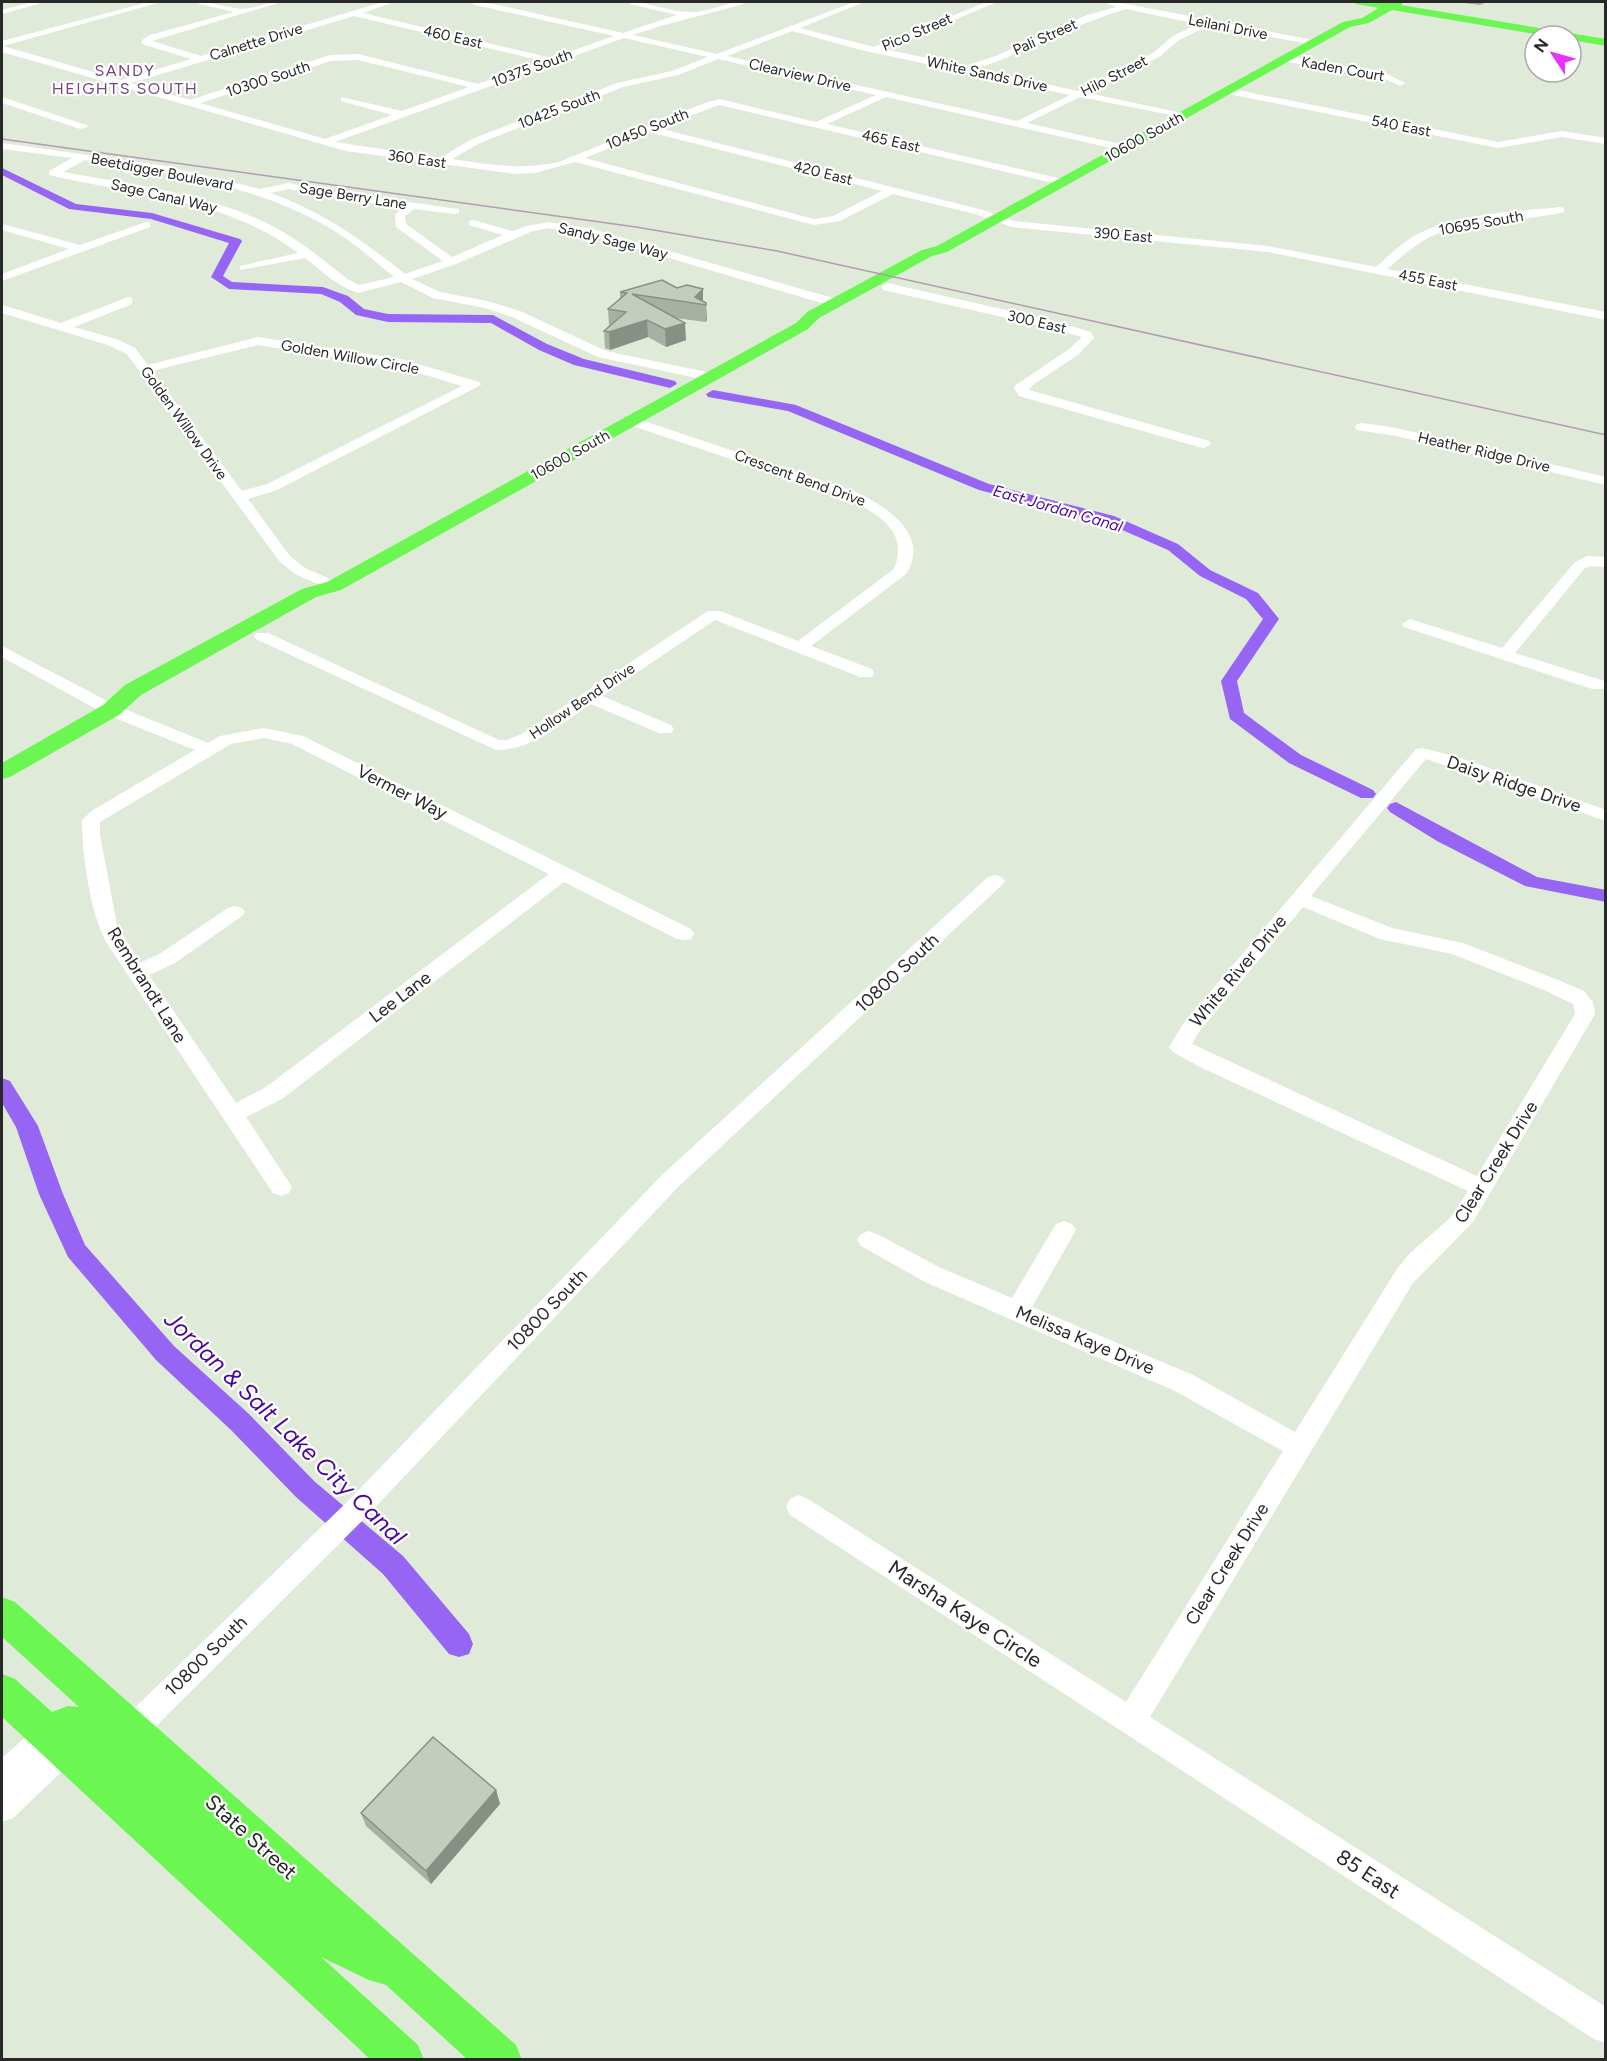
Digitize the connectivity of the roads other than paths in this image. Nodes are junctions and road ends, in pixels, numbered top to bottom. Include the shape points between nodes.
1 (41, 2) edge
2 (157, 2) edge
3 (202, 2) edge
4 (277, 2) edge
5 (362, 2) edge
6 (390, 2) edge
7 (475, 2) edge
8 (633, 2) edge
9 (740, 2) edge
10 (860, 2) edge
11 (993, 2) edge
12 (1108, 2) edge
13 (1360, 2) edge
14 (1387, 3) edge
15 (378, 5) junction
16 (1124, 7) junction
17 (2, 12) edge
18 (243, 12) junction
19 (353, 13) junction
20 (688, 15) junction
21 (1207, 23) junction
22 (791, 28) junction
23 (1523, 29) edge
24 (624, 35) junction
25 (1583, 39) edge
26 (1313, 43) junction
27 (1605, 43) edge
28 (2, 44) edge
29 (2, 49) edge
30 (875, 50) junction
31 (14, 53) junction
32 (2, 56) edge
33 (718, 57) junction
34 (201, 59) junction
35 (1285, 59) junction
36 (552, 61) junction
37 (965, 69) junction
38 (122, 83) junction
39 (1400, 83) dead end
40 (478, 87) junction
41 (1227, 91) junction
42 (1079, 93) junction
43 (886, 94) junction
44 (344, 99) dead end
45 (2, 100) edge
46 (719, 102) joint
47 (191, 103) junction
48 (402, 114) junction
49 (1183, 116) junction
50 (819, 124) junction
51 (1018, 124) junction
52 (83, 127) dead end
53 (649, 129) junction
54 (1605, 141) edge
55 (325, 142) junction
56 (2, 146) edge
57 (1124, 148) junction
58 (82, 157) junction
59 (575, 159) junction
60 (441, 162) junction
61 (1062, 183) junction
62 (892, 190) junction
63 (260, 193) junction
64 (412, 206) junction
65 (218, 207) junction
66 (1560, 210) dead end
67 (455, 212) dead end
68 (998, 219) junction
69 (473, 223) dead end
70 (146, 225) dead end
71 (2, 227) edge
72 (513, 235) junction
73 (1250, 247) joint
74 (80, 249) junction
75 (942, 249) junction
76 (309, 254) junction
77 (452, 262) junction
78 (244, 268) dead end
79 (1378, 270) junction
80 (2, 278) edge
81 (403, 278) junction
82 (887, 287) junction
83 (358, 289) joint
84 (128, 301) dead end
85 (836, 303) junction
86 (2, 309) edge
87 (1605, 316) edge
88 (805, 324) junction
89 (62, 327) junction
90 (145, 369) junction
91 (711, 377) junction
92 (632, 421) junction
93 (1362, 427) dead end
94 (1204, 444) dead end
95 (1605, 481) edge
96 (239, 497) junction
97 (1598, 561) edge
98 (334, 586) junction
99 (1410, 624) dead end
100 (262, 636) junction
101 (800, 647) junction
102 (2, 651) edge
103 (1505, 655) junction
104 (866, 673) dead end
105 (1598, 685) dead end
106 (589, 697) junction
107 (111, 710) junction
108 (665, 729) dead end
109 (207, 750) junction
110 (1422, 753) joint
111 (2, 772) edge
112 (1605, 816) edge
113 (563, 873) junction
114 (995, 881) dead end
115 (1299, 898) junction
116 (235, 912) dead end
117 (684, 934) dead end
118 (135, 973) junction
119 (232, 1115) junction
120 (281, 1187) dead end
121 (1481, 1187) junction
122 (1064, 1230) dead end
123 (868, 1240) dead end
124 (1017, 1311) junction
125 (1299, 1447) junction
126 (799, 1507) dead end
127 (2, 1614) edge
128 (2, 1692) edge
129 (1131, 1721) junction
130 (121, 1741) junction
131 (56, 1742) junction
132 (2, 1778) edge
133 (2, 1808) edge
134 (1605, 2027) edge
135 (403, 2060) edge
136 (501, 2060) edge

1 - 17 street
2 - 28 street
3 - 18 street
4 - 18 street
5 - 15 street
6 - 15 street, Calnette Drive
7 - 24 street, Clearview Drive
8 - 20 street
9 - 20 street, 10375 South
10 - 22 street, 10425 South
11 - 30 street, Pico Street
12 - 16 street, Leilani Drive
13 - 14 main road
14 - 23 main road
14 - 26 main road, 10600 South via 1365,21 1347,24
15 - 19 street, Calnette Drive
16 - 21 street, Leilani Drive
16 - 37 street, Pali Street via 1090,17
18 - 34 street via 145,42
19 - 34 street, Calnette Drive
19 - 36 street, 460 East
20 - 24 street, 10375 South
21 - 26 street, Leilani Drive
21 - 42 street, Hilo Street via 1176,38 1161,52
22 - 30 street, White Sands Drive
22 - 33 street, 10425 South
24 - 33 street, Clearview Drive
24 - 36 street, 10375 South
25 - 27 main road
26 - 35 main road, 10600 South
29 - 31 street, 360 East
30 - 37 street, White Sands Drive
31 - 32 street
31 - 38 street, 360 East
33 - 43 street, Clearview Drive
33 - 60 street, 10425 South via 609,89 476,141
34 - 38 street, Calnette Drive
35 - 39 street, Kaden Court via 1385,76
35 - 41 main road, 10600 South
36 - 40 street, 10375 South
37 - 42 street, White Sands Drive
38 - 47 street, 360 East
40 - 47 street, 10300 South via 345,56
40 - 48 street, 10375 South
41 - 49 main road, 10600 South
41 - 54 street, 540 East via 1498,145 1557,134
42 - 49 street, White Sands Drive
42 - 51 street, Hilo Street
43 - 50 street
43 - 51 street, Clearview Drive
44 - 48 street
45 - 52 street
46 - 50 street, 465 East
46 - 53 street, 10450 South
47 - 55 street, 360 East
48 - 55 street, 10375 South
49 - 57 main road, 10600 South
50 - 61 street, 465 East
51 - 57 street, Clearview Drive
53 - 59 street, 10450 South
53 - 62 street, 420 East
55 - 60 street, 360 East
56 - 58 street, Beetdigger Boulevard
57 - 61 main road, 10600 South
58 - 63 street, Beetdigger Boulevard via 187,174
58 - 65 street, Sage Canal Way via 53,173
59 - 60 street, 360 East via 525,171
59 - 62 street via 808,221 836,219
61 - 68 main road, 10600 South
62 - 68 street, 420 East
63 - 64 street, Sage Berry Lane via 289,186
63 - 65 street, Sage Berry Lane
63 - 81 street, Beetdigger Boulevard via 331,224
64 - 67 street, Sage Berry Lane
64 - 77 street via 399,215 400,225
65 - 76 street, Sage Canal Way via 269,229
66 - 79 street, 10695 South via 1434,231
68 - 73 street, 390 East via 1022,225
68 - 75 main road, 10600 South
69 - 72 street
70 - 74 street
71 - 74 street
72 - 77 street, Sandy Sage Way
72 - 85 street, Sandy Sage Way via 544,225 583,230
73 - 79 street, 455 East
74 - 80 street
75 - 82 main road, 10600 South via 942,256
75 - 85 main road, 10600 South via 927,253
76 - 78 street
76 - 83 street, Sage Canal Way via 345,284
77 - 81 street, Sandy Sage Way
79 - 87 street, 455 East
81 - 83 street, Sandy Sage Way
81 - 91 street, Beetdigger Boulevard via 429,292 516,314 602,354
82 - 88 main road, 10600 South via 829,320
82 - 94 street, 300 East via 1087,335 1075,351 1027,382 1021,388 1024,393
84 - 89 street
85 - 88 main road, 10600 South
86 - 89 street, Golden Willow Drive
88 - 91 main road, 10600 South
89 - 90 street, Golden Willow Drive via 126,348
90 - 96 street, Golden Willow Drive
90 - 96 street, Golden Willow Circle via 258,341 407,365 474,385 272,487
91 - 92 main road, 10600 South
92 - 98 main road, 10600 South
92 - 101 street, Crescent Bend Drive via 851,495 881,510 900,530 909,551 902,571
93 - 95 street, Heather Ridge Drive
96 - 98 street, Golden Willow Drive via 285,559
97 - 103 street via 1580,565
98 - 100 main road, 10600 South via 326,601
98 - 107 main road, 10600 South via 309,593 133,690
99 - 103 street
100 - 106 street, Hollow Bend Drive via 496,745 520,742
100 - 107 main road, 10600 South via 150,699
101 - 104 street, Hollow Bend Drive
101 - 106 street, Hollow Bend Drive via 714,614
102 - 107 street
103 - 105 street
106 - 108 street
107 - 109 street
107 - 111 main road, 10600 South
109 - 113 street, Vermer Way via 245,735 264,733 297,740
109 - 118 street, Rembrandt Lane via 91,820 107,925
110 - 112 street, Daisy Ridge Drive
110 - 115 street, White River Drive
113 - 117 street, Vermer Way
113 - 119 street, Lee Lane via 274,1093
114 - 130 street, 10800 South via 671,1180 358,1508
115 - 121 street, Clear Creek Drive via 1387,934 1474,955 1577,996 1583,1002 1583,1019
115 - 121 street, White River Drive via 1190,1029 1180,1047
116 - 118 street via 168,958
118 - 119 street, Rembrandt Lane
119 - 120 street, Rembrandt Lane
121 - 125 street, Clear Creek Drive via 1457,1228 1412,1265
122 - 124 street
123 - 124 street, Melissa Kaye Drive via 933,1275
124 - 125 street, Melissa Kaye Drive via 1175,1379
125 - 129 street, Clear Creek Drive
126 - 129 street, Marsha Kaye Circle
127 - 130 main road
128 - 131 main road
129 - 134 street, 85 East
130 - 131 main road via 75,1724 62,1726
130 - 136 main road via 291,1912 345,1948 404,1973
131 - 132 street
131 - 133 street
131 - 135 main road

